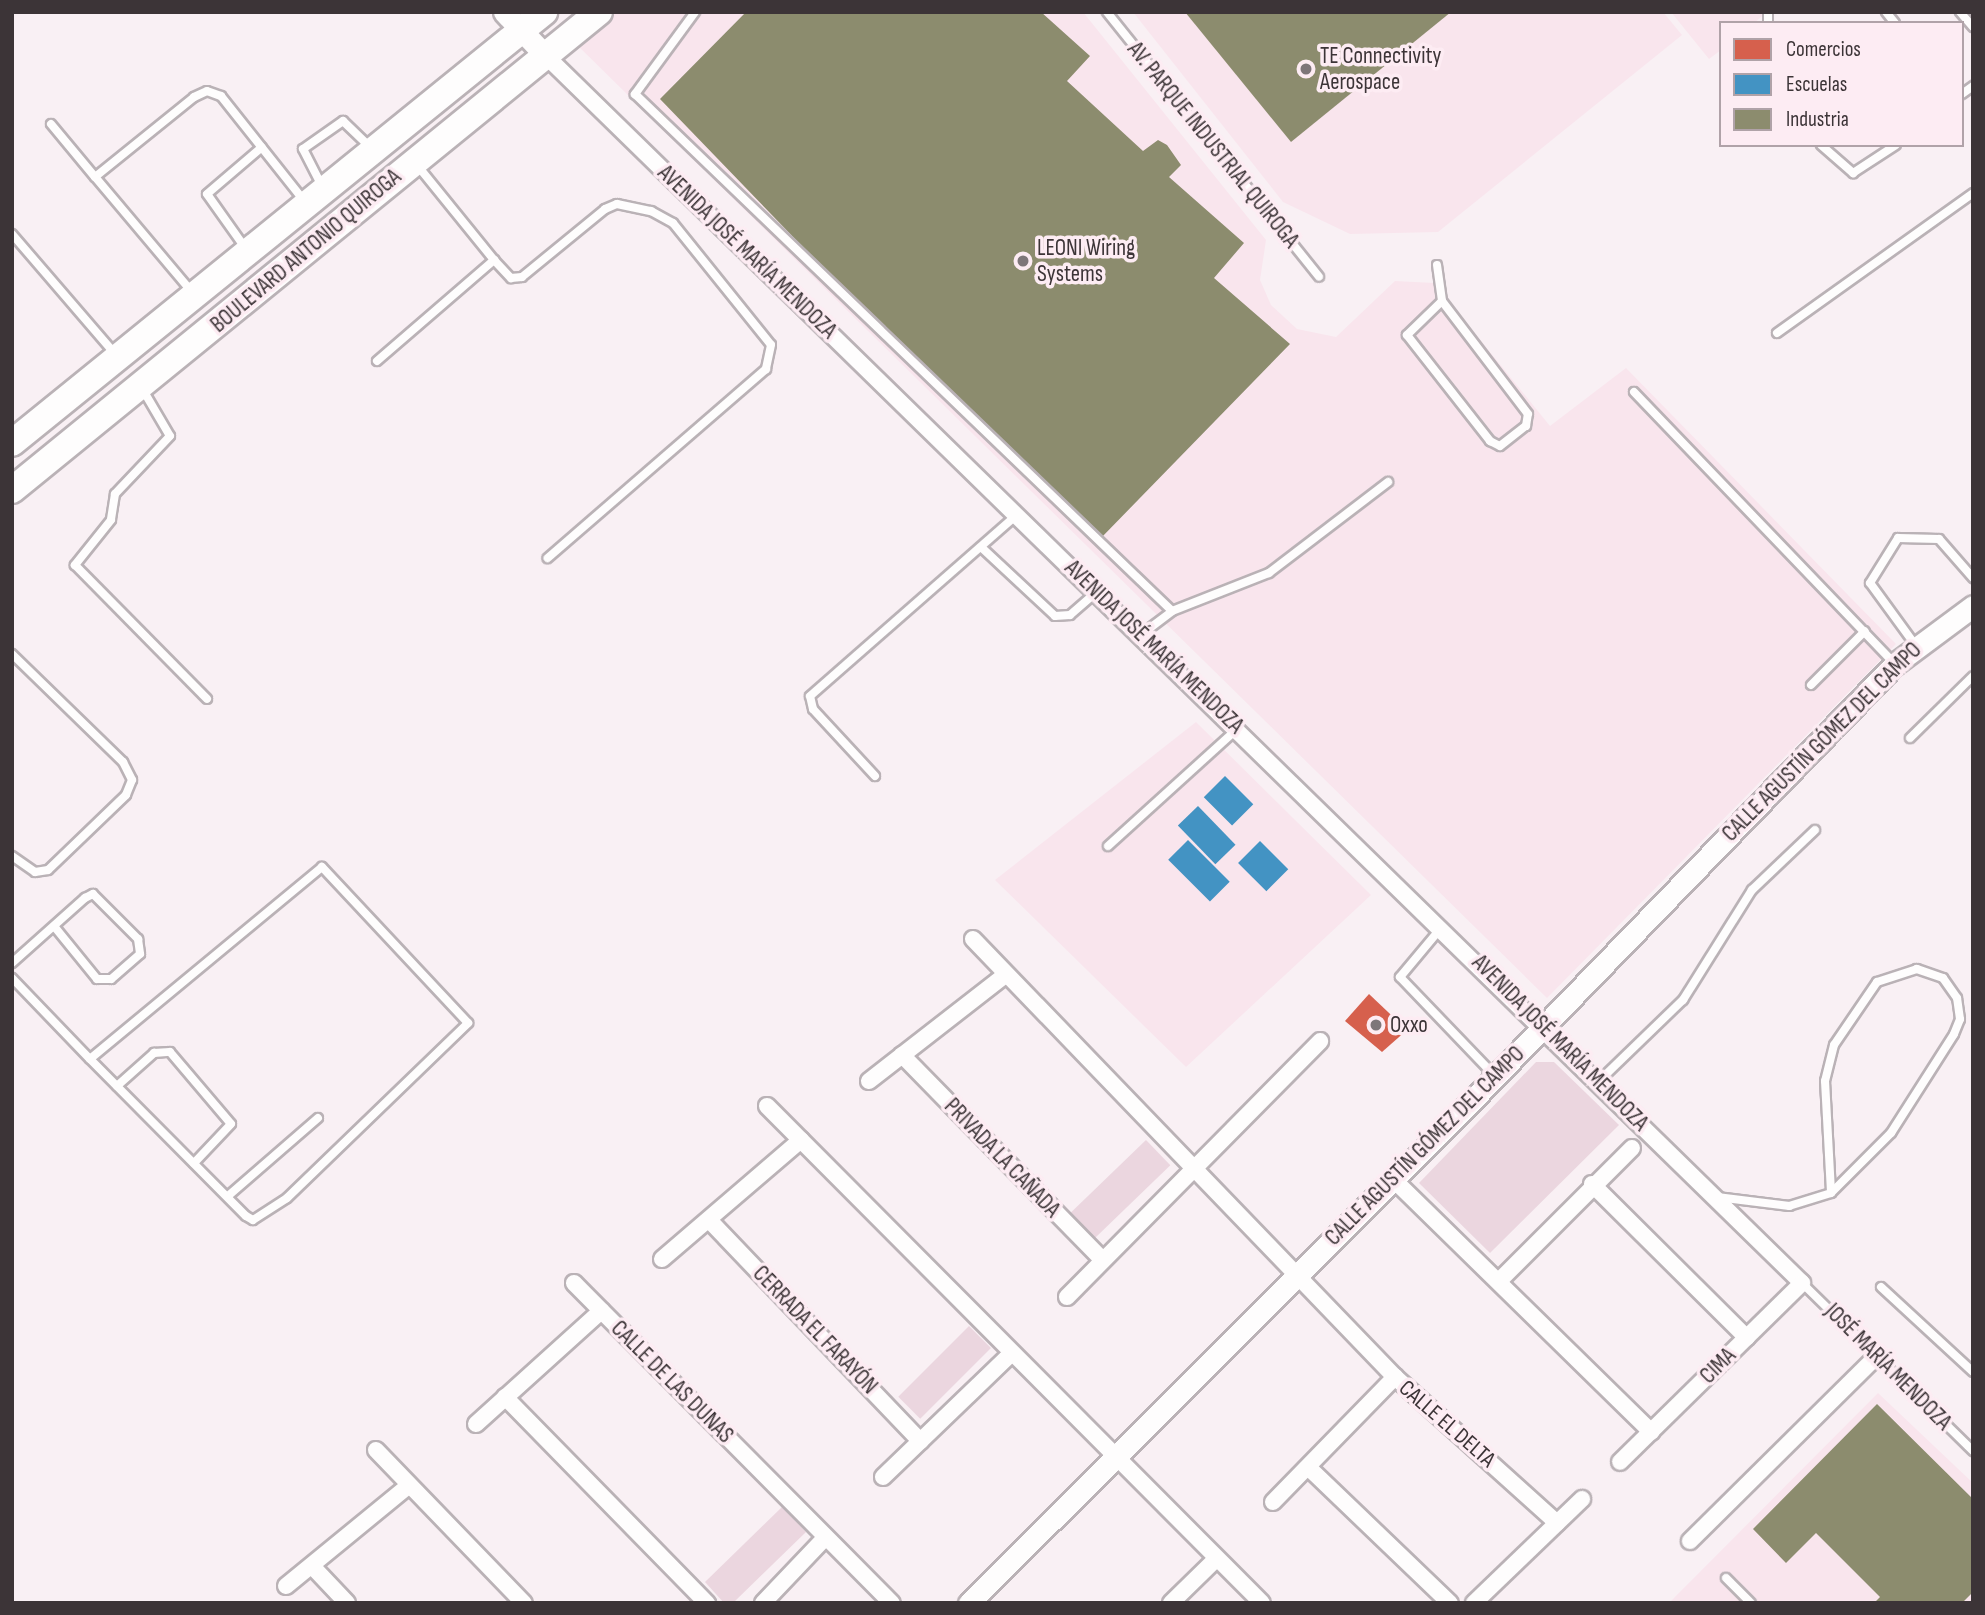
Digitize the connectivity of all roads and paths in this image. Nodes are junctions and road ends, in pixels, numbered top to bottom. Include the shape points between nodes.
1 (544, 12) edge
2 (599, 12) edge
3 (695, 12) edge
4 (1107, 12) edge
5 (1961, 12) edge
6 (513, 22) edge
7 (1973, 27) edge
8 (545, 55) junction
9 (51, 124) dead end
10 (1823, 147) edge
11 (1893, 147) edge
12 (262, 148) junction
13 (373, 151) junction
14 (415, 162) junction
15 (95, 177) junction
16 (1973, 193) edge
17 (316, 197) junction
18 (12, 234) edge
19 (248, 252) junction
20 (494, 260) junction
21 (1437, 265) dead end
22 (1319, 277) dead end
23 (195, 295) junction
24 (1441, 300) junction
25 (1777, 333) dead end
26 (118, 357) junction
27 (377, 361) dead end
28 (141, 387) junction
29 (1634, 392) dead end
30 (12, 443) edge
31 (1388, 482) dead end
32 (12, 490) edge
33 (1017, 514) junction
34 (981, 547) junction
35 (548, 558) dead end
36 (1973, 578) edge
37 (1097, 591) junction
38 (1973, 606) edge
39 (1172, 611) junction
40 (1864, 631) junction
41 (1142, 634) junction
42 (1916, 646) junction
43 (12, 654) edge
44 (1895, 664) junction
45 (1973, 676) edge
46 (1811, 685) dead end
47 (207, 699) dead end
48 (1238, 728) junction
49 (1910, 738) dead end
50 (875, 776) dead end
51 (1815, 830) dead end
52 (1108, 846) dead end
53 (12, 856) edge
54 (54, 926) junction
55 (1442, 927) junction
56 (973, 939) dead end
57 (12, 964) edge
58 (1003, 976) junction
59 (12, 978) edge
60 (1543, 1026) junction
61 (1320, 1041) dead end
62 (902, 1055) junction
63 (90, 1059) junction
64 (1495, 1076) junction
65 (869, 1081) dead end
66 (1599, 1081) junction
67 (117, 1086) junction
68 (767, 1106) dead end
69 (318, 1118) dead end
70 (800, 1140) junction
71 (1632, 1147) dead end
72 (194, 1163) junction
73 (1193, 1170) junction
74 (1392, 1178) junction
75 (1592, 1184) junction
76 (1831, 1193) junction
77 (228, 1196) junction
78 (1715, 1196) junction
79 (709, 1220) junction
80 (663, 1259) dead end
81 (1103, 1260) junction
82 (1297, 1275) junction
83 (1499, 1281) junction
84 (574, 1283) dead end
85 (1802, 1283) junction
86 (1881, 1287) dead end
87 (1067, 1297) dead end
88 (601, 1311) junction
89 (1747, 1338) junction
90 (1011, 1354) junction
91 (1877, 1356) junction
92 (1973, 1371) edge
93 (1395, 1377) junction
94 (505, 1397) junction
95 (476, 1424) dead end
96 (1651, 1432) junction
97 (920, 1441) junction
98 (376, 1450) dead end
99 (1973, 1451) edge
100 (1115, 1460) junction
101 (1620, 1462) dead end
102 (1309, 1468) junction
103 (883, 1477) dead end
104 (408, 1486) junction
105 (1582, 1499) dead end
106 (1273, 1502) dead end
107 (1558, 1522) junction
108 (825, 1538) junction
109 (1690, 1541) dead end
110 (1216, 1559) junction
111 (312, 1566) junction
112 (1726, 1578) dead end
113 (286, 1586) dead end
114 (347, 1603) edge
115 (524, 1603) edge
116 (707, 1603) edge
117 (763, 1603) edge
118 (892, 1603) edge
119 (969, 1603) edge
120 (1171, 1603) edge
121 (1262, 1603) edge
122 (1450, 1603) edge
123 (1474, 1603) edge
124 (1751, 1603) edge

1 - 6 main road, BOULEVARD ANTONIO QUIROGA
2 - 8 main road, BOULEVARD ANTONIO QUIROGA
3 - 39 lane via 635,94
4 - 22 lane, AV. PARQUE INDUSTRIAL QUIROGA
5 - 7 lane
6 - 8 street, AVENIDA JOSÉ MARÍA MENDOZA
6 - 13 main road, BOULEVARD ANTONIO QUIROGA
8 - 14 main road, BOULEVARD ANTONIO QUIROGA
8 - 33 street, AVENIDA JOSÉ MARÍA MENDOZA
9 - 15 lane
10 - 11 lane via 1853,173
12 - 15 lane via 221,96 207,91
12 - 17 lane
12 - 19 lane via 207,194
13 - 17 main road, BOULEVARD ANTONIO QUIROGA
13 - 17 lane via 343,121 303,149
14 - 20 lane
14 - 28 main road, BOULEVARD ANTONIO QUIROGA
15 - 23 lane
16 - 25 lane
17 - 19 main road, BOULEVARD ANTONIO QUIROGA
18 - 26 lane
19 - 23 main road, BOULEVARD ANTONIO QUIROGA
20 - 27 lane
20 - 35 lane via 511,278 522,277 605,209 617,204 651,211 673,223 771,345 766,369
21 - 24 lane
23 - 26 main road, BOULEVARD ANTONIO QUIROGA
24 - 24 lane via 1528,414 1526,426 1500,446 1490,441 1407,335
26 - 30 main road, BOULEVARD ANTONIO QUIROGA
28 - 32 main road, BOULEVARD ANTONIO QUIROGA
28 - 47 lane via 170,436 115,495 111,520 75,565
29 - 40 lane
31 - 39 lane via 1269,573
33 - 34 lane
33 - 37 street, AVENIDA JOSÉ MARÍA MENDOZA
34 - 37 lane via 1055,617 1070,615
34 - 50 lane via 810,696 813,709
36 - 42 lane via 1939,539 1898,538 1870,583
37 - 41 street, AVENIDA JOSÉ MARÍA MENDOZA
38 - 42 street, CALLE AGUSTÍN GÓMEZ DEL CAMPO
39 - 41 lane
40 - 44 lane
40 - 46 lane
41 - 48 street, AVENIDA JOSÉ MARÍA MENDOZA
42 - 44 street, CALLE AGUSTÍN GÓMEZ DEL CAMPO
43 - 53 lane via 123,761 132,780 126,795 48,870 34,872
44 - 60 street, CALLE AGUSTÍN GÓMEZ DEL CAMPO
45 - 49 lane
48 - 52 lane
48 - 55 street, AVENIDA JOSÉ MARÍA MENDOZA
51 - 66 lane via 1752,891 1683,1000
54 - 54 lane via 97,979 111,979 140,954 138,939 100,896 85,898
54 - 57 lane
55 - 60 street, AVENIDA JOSÉ MARÍA MENDOZA
55 - 64 lane via 1399,977
56 - 58 street
58 - 62 street
58 - 73 street
59 - 63 lane
60 - 64 street, CALLE AGUSTÍN GÓMEZ DEL CAMPO
60 - 66 street, AVENIDA JOSÉ MARÍA MENDOZA
61 - 73 street
62 - 65 street
62 - 81 street, PRIVADA LA CAÑADA
63 - 67 lane
63 - 77 lane via 316,868 327,870 468,1023 266,1217 253,1220
64 - 74 street, CALLE AGUSTÍN GÓMEZ DEL CAMPO
66 - 78 street, AVENIDA JOSÉ MARÍA MENDOZA
67 - 72 lane
67 - 72 lane via 154,1053 170,1052 231,1124
68 - 70 street
69 - 77 lane
70 - 79 street
70 - 90 street
71 - 75 street
72 - 77 lane
73 - 81 street
73 - 82 street
74 - 82 street, CALLE AGUSTÍN GÓMEZ DEL CAMPO
74 - 83 street
75 - 83 street
75 - 89 street, CIMA
76 - 76 lane via 1897,1124 1954,1034 1960,1019 1957,998 1943,978 1917,969 1877,982 1834,1045 1825,1082
76 - 78 lane via 1789,1206
78 - 85 street, AVENIDA JOSÉ MARÍA MENDOZA
79 - 80 street
79 - 97 street, CERRADA EL FARAYÓN
81 - 87 street
82 - 93 street
82 - 100 street, CALLE AGUSTÍN GÓMEZ DEL CAMPO
83 - 96 street
84 - 88 street
85 - 89 street
85 - 91 lane, JOSÉ MARÍA MENDOZA
86 - 92 lane
88 - 94 street, CALLE DE LAS DUNAS
88 - 108 street, CALLE DE LAS DUNAS
89 - 96 street, CIMA
90 - 97 street
90 - 100 street
91 - 99 lane, JOSÉ MARÍA MENDOZA
91 - 109 street
93 - 102 street, CALLE EL DELTA
93 - 107 street, CALLE EL DELTA
94 - 95 street, CALLE DE LAS DUNAS
94 - 116 street
96 - 101 street, CIMA
97 - 103 street
98 - 104 street
100 - 110 street
100 - 119 street, CALLE AGUSTÍN GÓMEZ DEL CAMPO
102 - 106 street, CALLE EL DELTA
102 - 122 street
104 - 111 street
104 - 115 street
105 - 107 street
107 - 123 street
108 - 117 street
108 - 118 street, CALLE DE LAS DUNAS
110 - 120 street
110 - 121 street
111 - 113 street
111 - 114 street
112 - 124 lane

